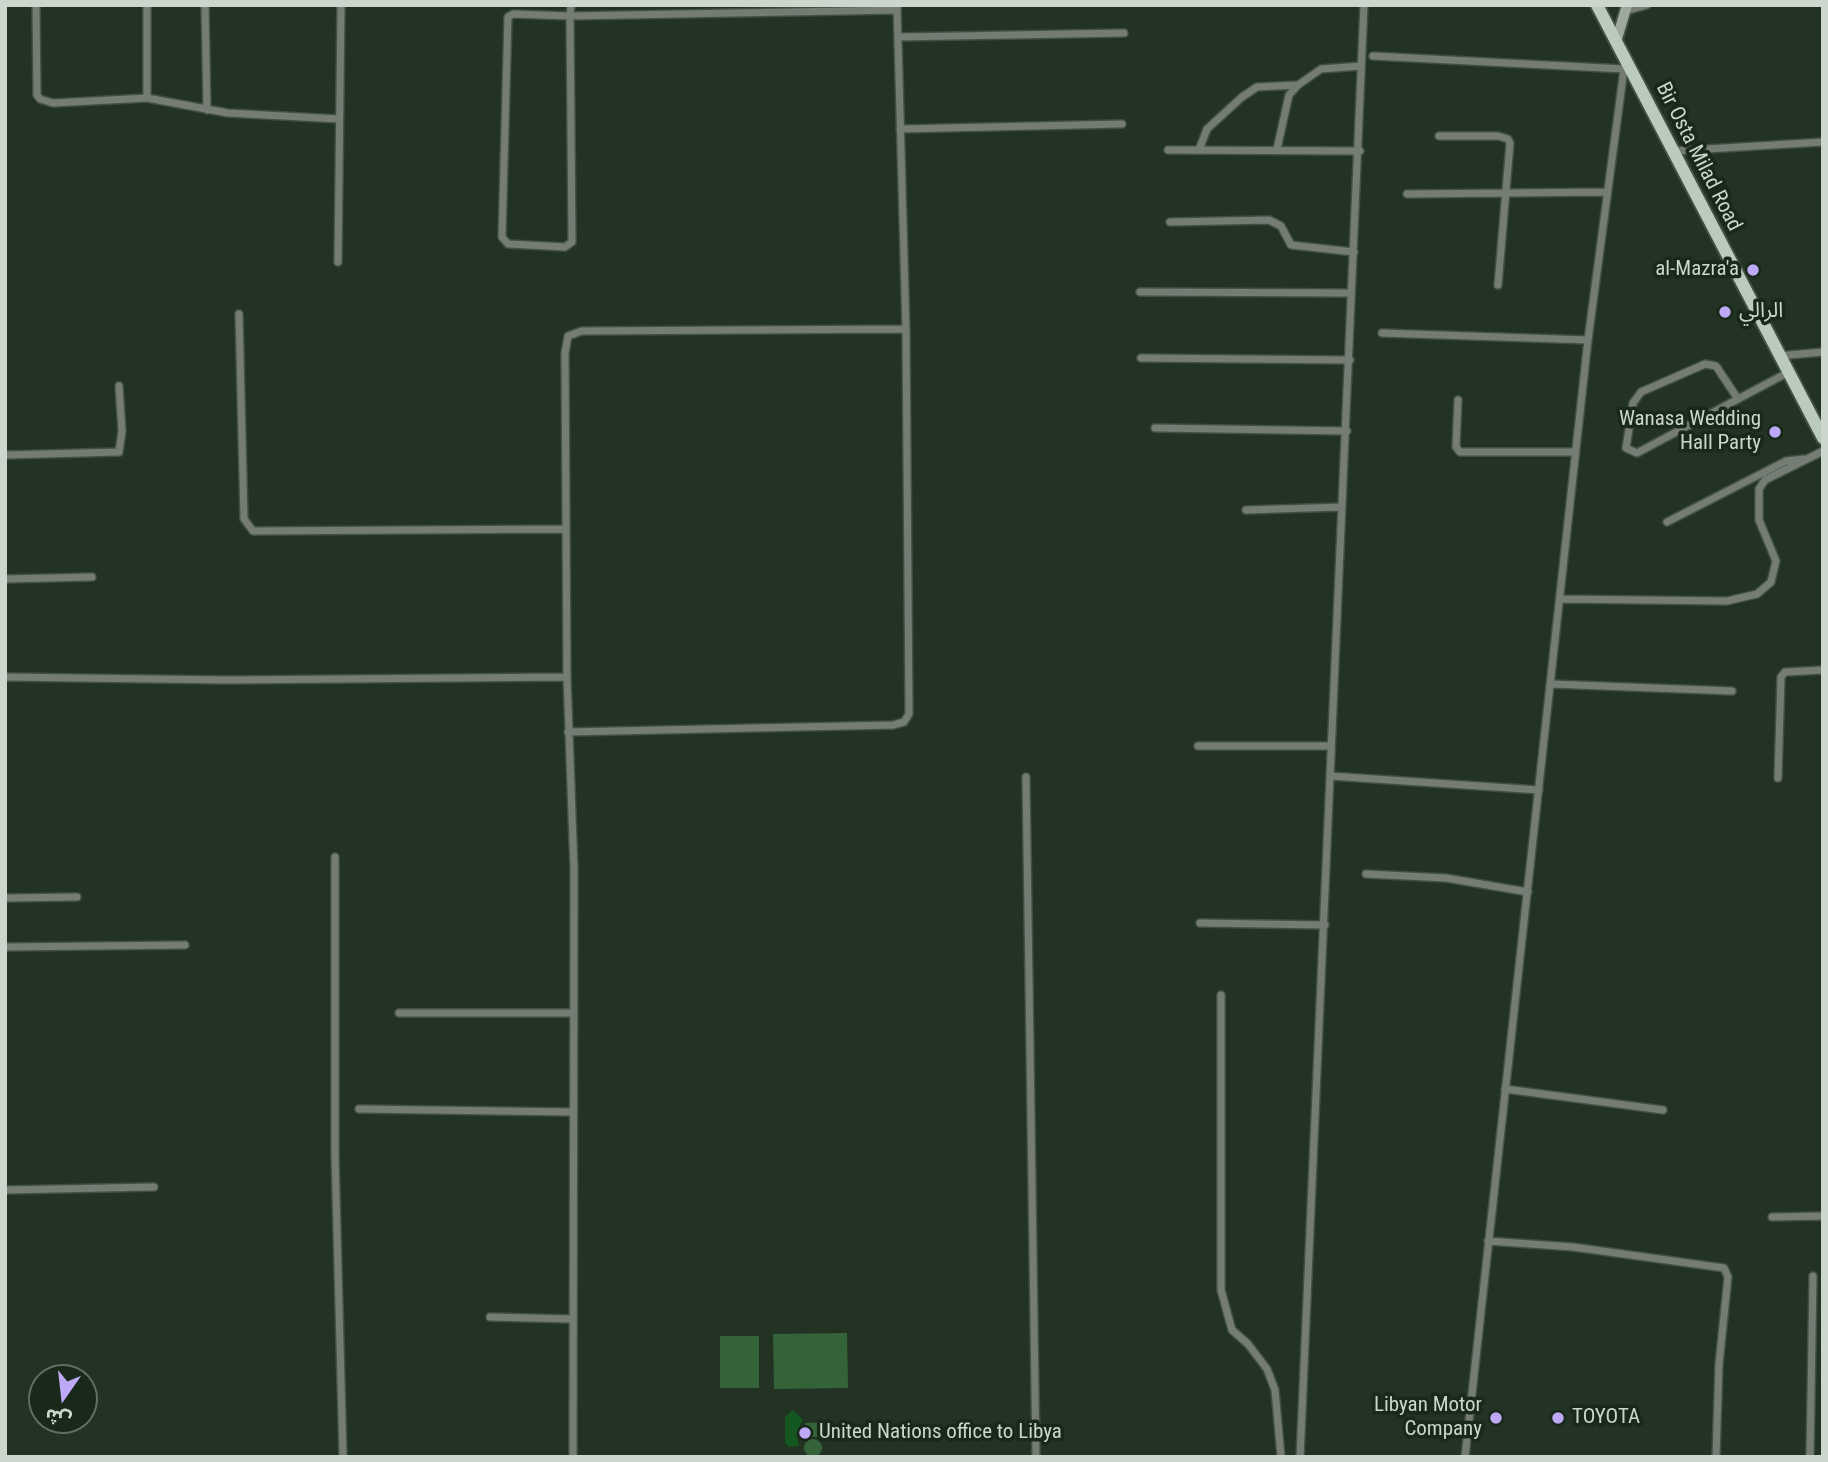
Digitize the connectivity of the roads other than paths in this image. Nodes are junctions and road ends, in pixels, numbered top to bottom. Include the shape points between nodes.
1 (36, 5) edge
2 (147, 5) edge
3 (205, 5) edge
4 (341, 5) edge
5 (570, 5) edge
6 (1364, 5) edge
7 (1597, 5) edge
8 (1647, 5) edge
9 (897, 8) edge
10 (1627, 8) edge
11 (570, 16) junction
12 (1124, 33) dead end
13 (898, 37) junction
14 (1616, 42) junction
15 (1373, 56) dead end
16 (1361, 66) junction
17 (1626, 66) junction
18 (1298, 85) junction
19 (147, 98) junction
20 (207, 110) junction
21 (339, 119) junction
22 (1122, 124) dead end
23 (900, 129) junction
24 (1440, 136) dead end
25 (1823, 142) edge
26 (1199, 149) junction
27 (1277, 149) junction
28 (1168, 150) dead end
29 (1360, 151) junction
30 (1674, 151) junction
31 (1607, 192) junction
32 (1505, 193) junction
33 (1407, 194) dead end
34 (1170, 222) dead end
35 (1353, 252) junction
36 (338, 262) dead end
37 (1498, 285) dead end
38 (1140, 292) dead end
39 (1351, 293) junction
40 (239, 314) dead end
41 (906, 329) junction
42 (1382, 333) dead end
43 (1588, 340) junction
44 (1823, 352) edge
45 (1778, 356) junction
46 (1141, 358) dead end
47 (1350, 360) junction
48 (1787, 373) junction
49 (119, 386) dead end
50 (1738, 399) junction
51 (1458, 400) dead end
52 (1155, 428) dead end
53 (1347, 431) junction
54 (1823, 438) edge
55 (1823, 451) edge
56 (1576, 452) junction
57 (5, 455) edge
58 (1805, 459) junction
59 (1342, 507) junction
60 (1246, 510) dead end
61 (1667, 522) dead end
62 (566, 529) junction
63 (92, 577) dead end
64 (5, 579) edge
65 (1560, 599) junction
66 (1823, 670) edge
67 (5, 677) edge
68 (567, 677) junction
69 (1551, 684) junction
70 (1732, 691) dead end
71 (568, 732) junction
72 (1198, 746) dead end
73 (1331, 746) junction
74 (1329, 776) junction
75 (1026, 777) dead end
76 (1778, 778) dead end
77 (1539, 790) junction
78 (335, 857) dead end
79 (1366, 874) dead end
80 (1528, 892) junction
81 (77, 897) dead end
82 (5, 898) edge
83 (1200, 923) dead end
84 (1325, 925) junction
85 (185, 945) dead end
86 (5, 947) edge
87 (1221, 995) dead end
88 (399, 1013) dead end
89 (573, 1013) junction
90 (1506, 1089) junction
91 (359, 1109) dead end
92 (1663, 1110) dead end
93 (572, 1112) junction
94 (154, 1187) dead end
95 (5, 1190) edge
96 (1823, 1216) edge
97 (1772, 1217) dead end
98 (1488, 1241) junction
99 (1813, 1276) dead end
100 (490, 1317) dead end
101 (573, 1319) junction
102 (343, 1457) edge
103 (573, 1457) edge
104 (1036, 1457) edge
105 (1281, 1457) edge
106 (1300, 1457) edge
107 (1465, 1457) edge
108 (1716, 1457) edge
109 (1810, 1457) edge

1 - 19 street via 40,99 53,103
2 - 19 street
3 - 20 street
4 - 21 street
5 - 11 street
6 - 16 street
7 - 14 main road, Bir Osta Milad Road
8 - 10 street
9 - 11 street
9 - 13 street
10 - 14 main road
11 - 11 street via 513,14 506,21 502,237 508,244 565,247 572,242
12 - 13 street
13 - 23 street
14 - 17 main road, Bir Osta Milad Road
15 - 17 street
16 - 18 street via 1321,69
16 - 29 street
17 - 30 main road, Bir Osta Milad Road
17 - 31 street
18 - 26 street via 1257,88 1242,97 1207,129
18 - 27 street via 1289,95
19 - 20 street
20 - 21 street
21 - 36 street
22 - 23 street
23 - 41 street
24 - 32 street via 1508,139
25 - 30 street
26 - 27 street
26 - 28 street
27 - 29 street
29 - 35 street
30 - 45 main road, Bir Osta Milad Road
31 - 32 street
31 - 43 street
32 - 33 street
32 - 37 street
34 - 35 street via 1269,220 1280,226 1291,245
35 - 39 street
38 - 39 street
39 - 47 street
40 - 62 street via 244,519 253,531
41 - 62 street via 574,332 565,343
41 - 71 street via 909,711 904,722
42 - 43 street
43 - 56 street
44 - 45 street
45 - 48 main road, Bir Osta Milad Road
46 - 47 street
47 - 53 street
48 - 50 street
48 - 54 main road, Bir Osta Milad Road
49 - 57 street via 119,452
50 - 50 street via 1716,366 1705,364 1641,392 1633,403 1626,448 1637,453
51 - 56 street via 1456,447 1461,452
52 - 53 street
53 - 59 street
55 - 58 street
56 - 65 street
58 - 61 street via 1786,461
58 - 65 street via 1765,480 1759,489 1759,520 1776,561 1771,582 1758,594 1727,601
59 - 60 street
59 - 73 street
62 - 68 street
63 - 64 street
65 - 69 street
66 - 76 street via 1785,672 1781,677
67 - 68 street
68 - 71 street
69 - 70 street
69 - 77 street
71 - 89 street
72 - 73 street
73 - 74 street
74 - 77 street
74 - 84 street
75 - 104 street
77 - 80 street
78 - 102 street via 335,1155
79 - 80 street via 1446,878
80 - 90 street
81 - 82 street
83 - 84 street
84 - 106 street
85 - 86 street
87 - 105 street via 1221,1290 1232,1331 1267,1369 1275,1390
88 - 89 street
89 - 93 street
90 - 92 street
90 - 98 street
91 - 93 street
93 - 101 street
94 - 95 street
96 - 97 street
98 - 107 street
98 - 108 street via 1724,1268 1728,1277
99 - 109 street
100 - 101 street
101 - 103 street

